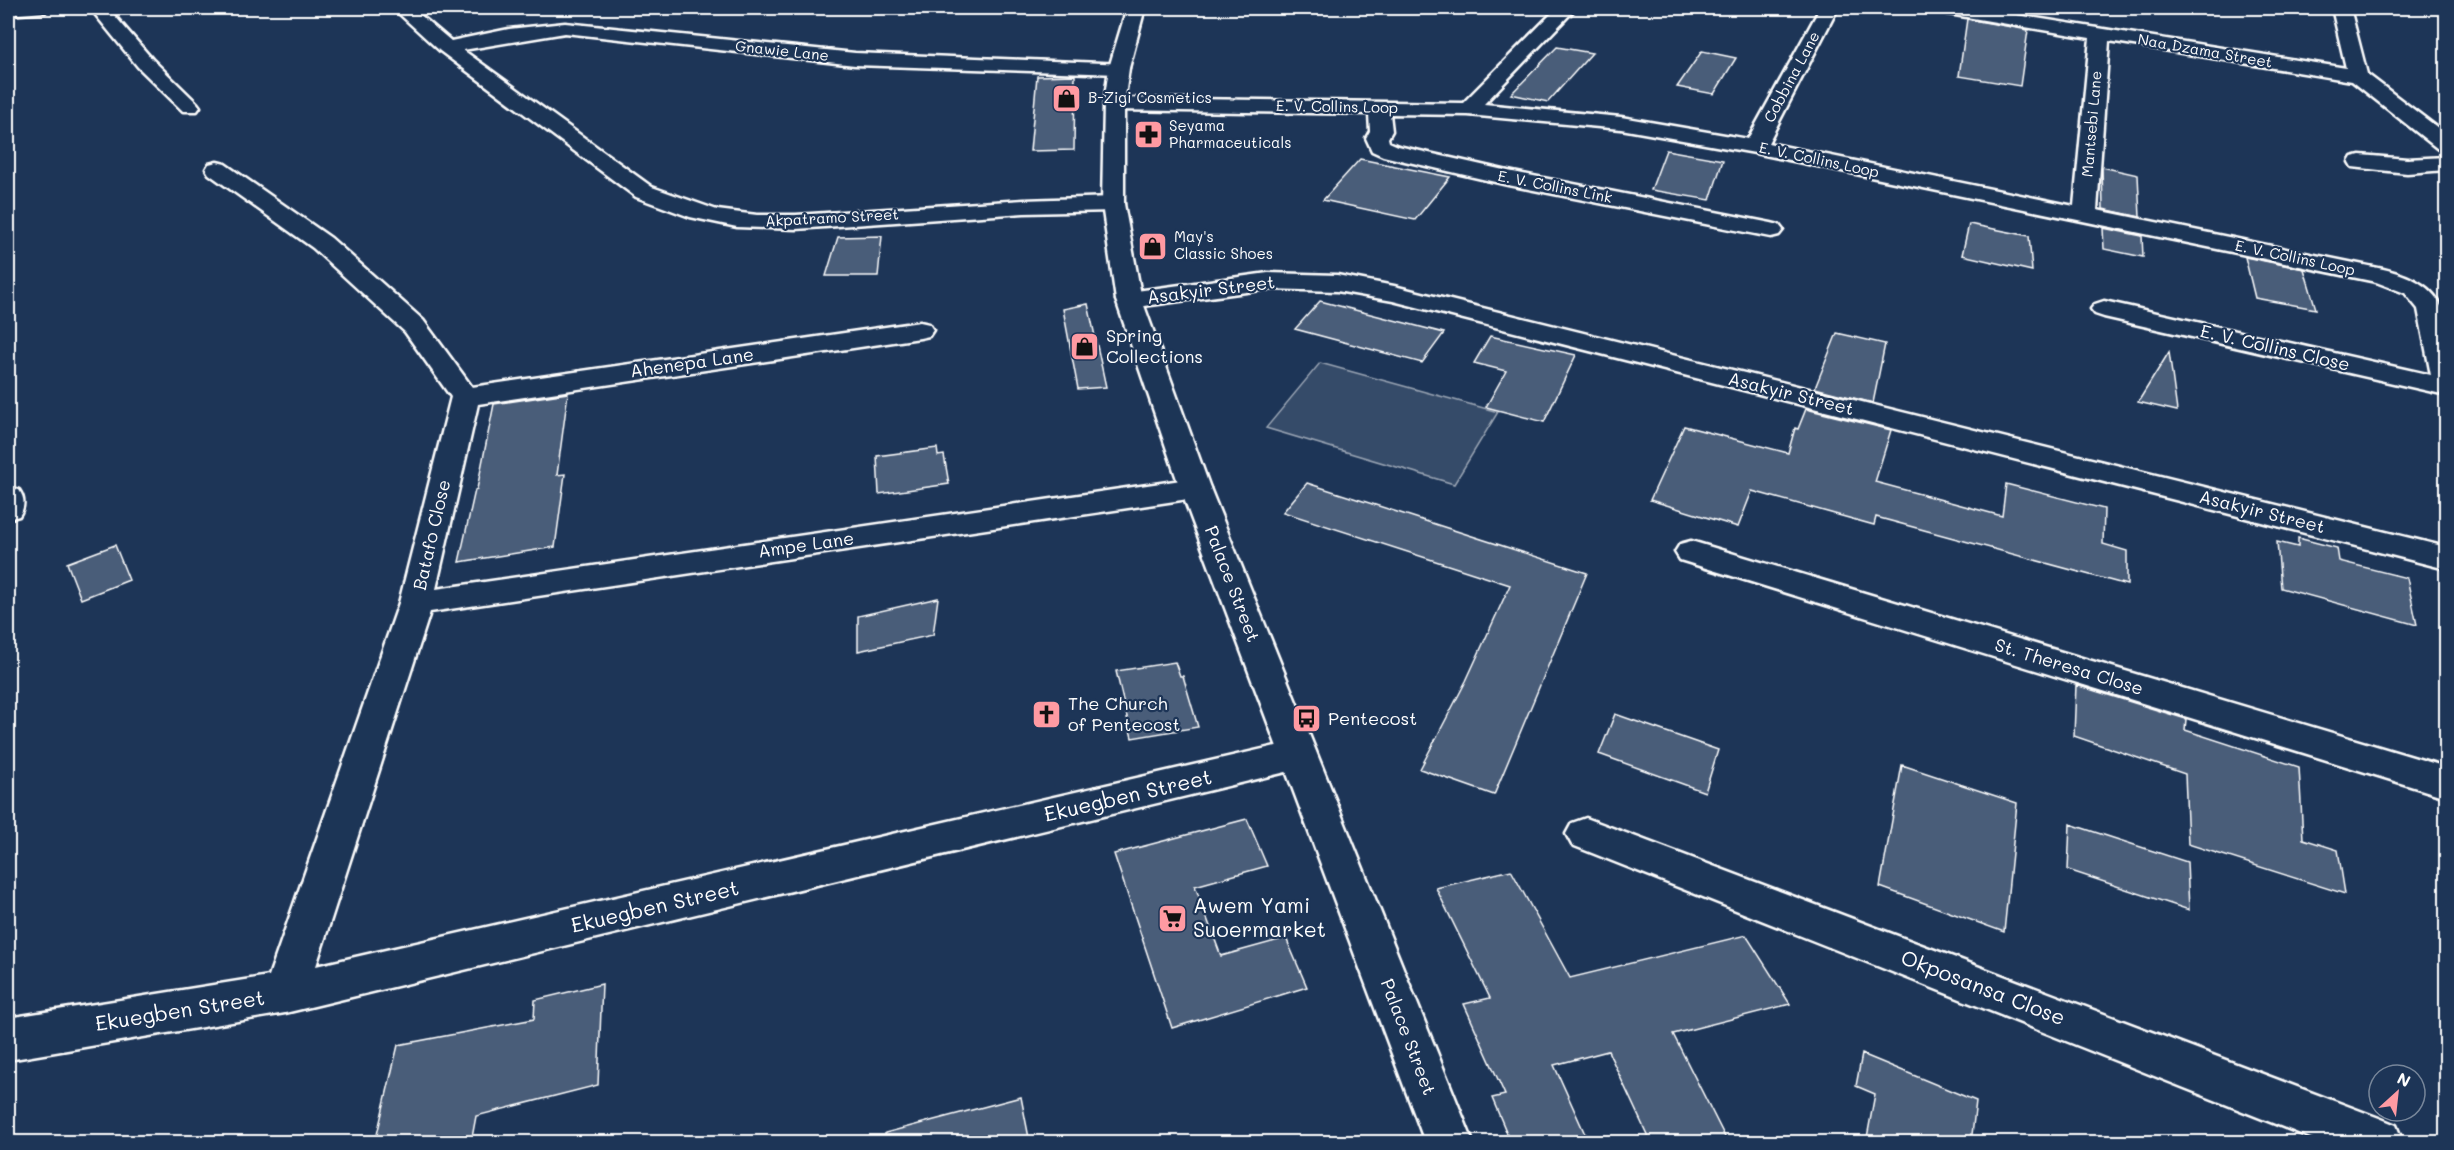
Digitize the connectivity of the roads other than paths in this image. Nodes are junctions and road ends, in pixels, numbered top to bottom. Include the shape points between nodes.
1 (39, 8) edge
2 (99, 8) edge
3 (406, 8) edge
4 (1136, 8) edge
5 (1567, 8) edge
6 (1829, 8) edge
7 (1943, 8) edge
8 (2341, 8) edge
9 (8, 10) edge
10 (2100, 33) junction
11 (447, 47) junction
12 (1119, 68) junction
13 (2358, 76) junction
14 (1114, 104) junction
15 (190, 107) dead end
16 (1379, 107) junction
17 (1468, 109) junction
18 (2446, 144) edge
19 (1755, 147) junction
20 (2360, 162) dead end
21 (2446, 164) edge
22 (217, 169) dead end
23 (1113, 204) junction
24 (2085, 214) junction
25 (1771, 230) dead end
26 (1129, 300) junction
27 (2104, 309) dead end
28 (920, 330) dead end
29 (2446, 379) edge
30 (2446, 387) edge
31 (465, 397) junction
32 (1195, 488) junction
33 (8, 497) edge
34 (8, 509) edge
35 (1691, 552) dead end
36 (2446, 558) edge
37 (416, 603) junction
38 (1298, 756) junction
39 (2446, 782) edge
40 (1587, 834) dead end
41 (285, 993) junction
42 (8, 1039) edge
43 (1449, 1143) edge
44 (2379, 1143) edge

1 - 9 street
2 - 15 street via 145,63
3 - 11 street, Akpatramo Street
4 - 12 street, Palace Street
5 - 17 street
6 - 19 street, Cobbina Lane
7 - 10 street, Naa Dzama Street
8 - 13 street
10 - 13 street, Naa Dzama Street
10 - 24 street, Mantsebi Lane
11 - 12 street, Gnawie Lane via 565,28 855,59
11 - 23 street, Akpatramo Street via 645,192 716,217 795,223
12 - 14 street, Palace Street
13 - 18 street, Naa Dzama Street
14 - 16 street, E. V. Collins Loop
14 - 23 street, Palace Street
16 - 17 street, E. V. Collins Loop
16 - 25 street, E. V. Collins Link via 1381,131 1377,138 1380,146 1391,151
17 - 19 street, E. V. Collins Loop via 1621,123
19 - 24 street, E. V. Collins Loop
20 - 21 street
22 - 31 street via 322,243 414,326
23 - 26 street, Palace Street
24 - 29 street, E. V. Collins Loop via 2383,276 2414,288 2431,308
26 - 32 street, Palace Street
26 - 36 street, Asakyir Street via 1268,281 1337,283
27 - 30 street, E. V. Collins Close
28 - 31 street, Ahenepa Lane
31 - 37 street, Batafo Close
32 - 37 street, Ampe Lane
32 - 38 street, Palace Street
33 - 34 street
35 - 39 street, St. Theresa Close
37 - 41 street, Batafo Close
38 - 41 street, Ekuegben Street
38 - 43 street, Palace Street
40 - 44 street, Okposansa Close
41 - 42 street, Ekuegben Street

